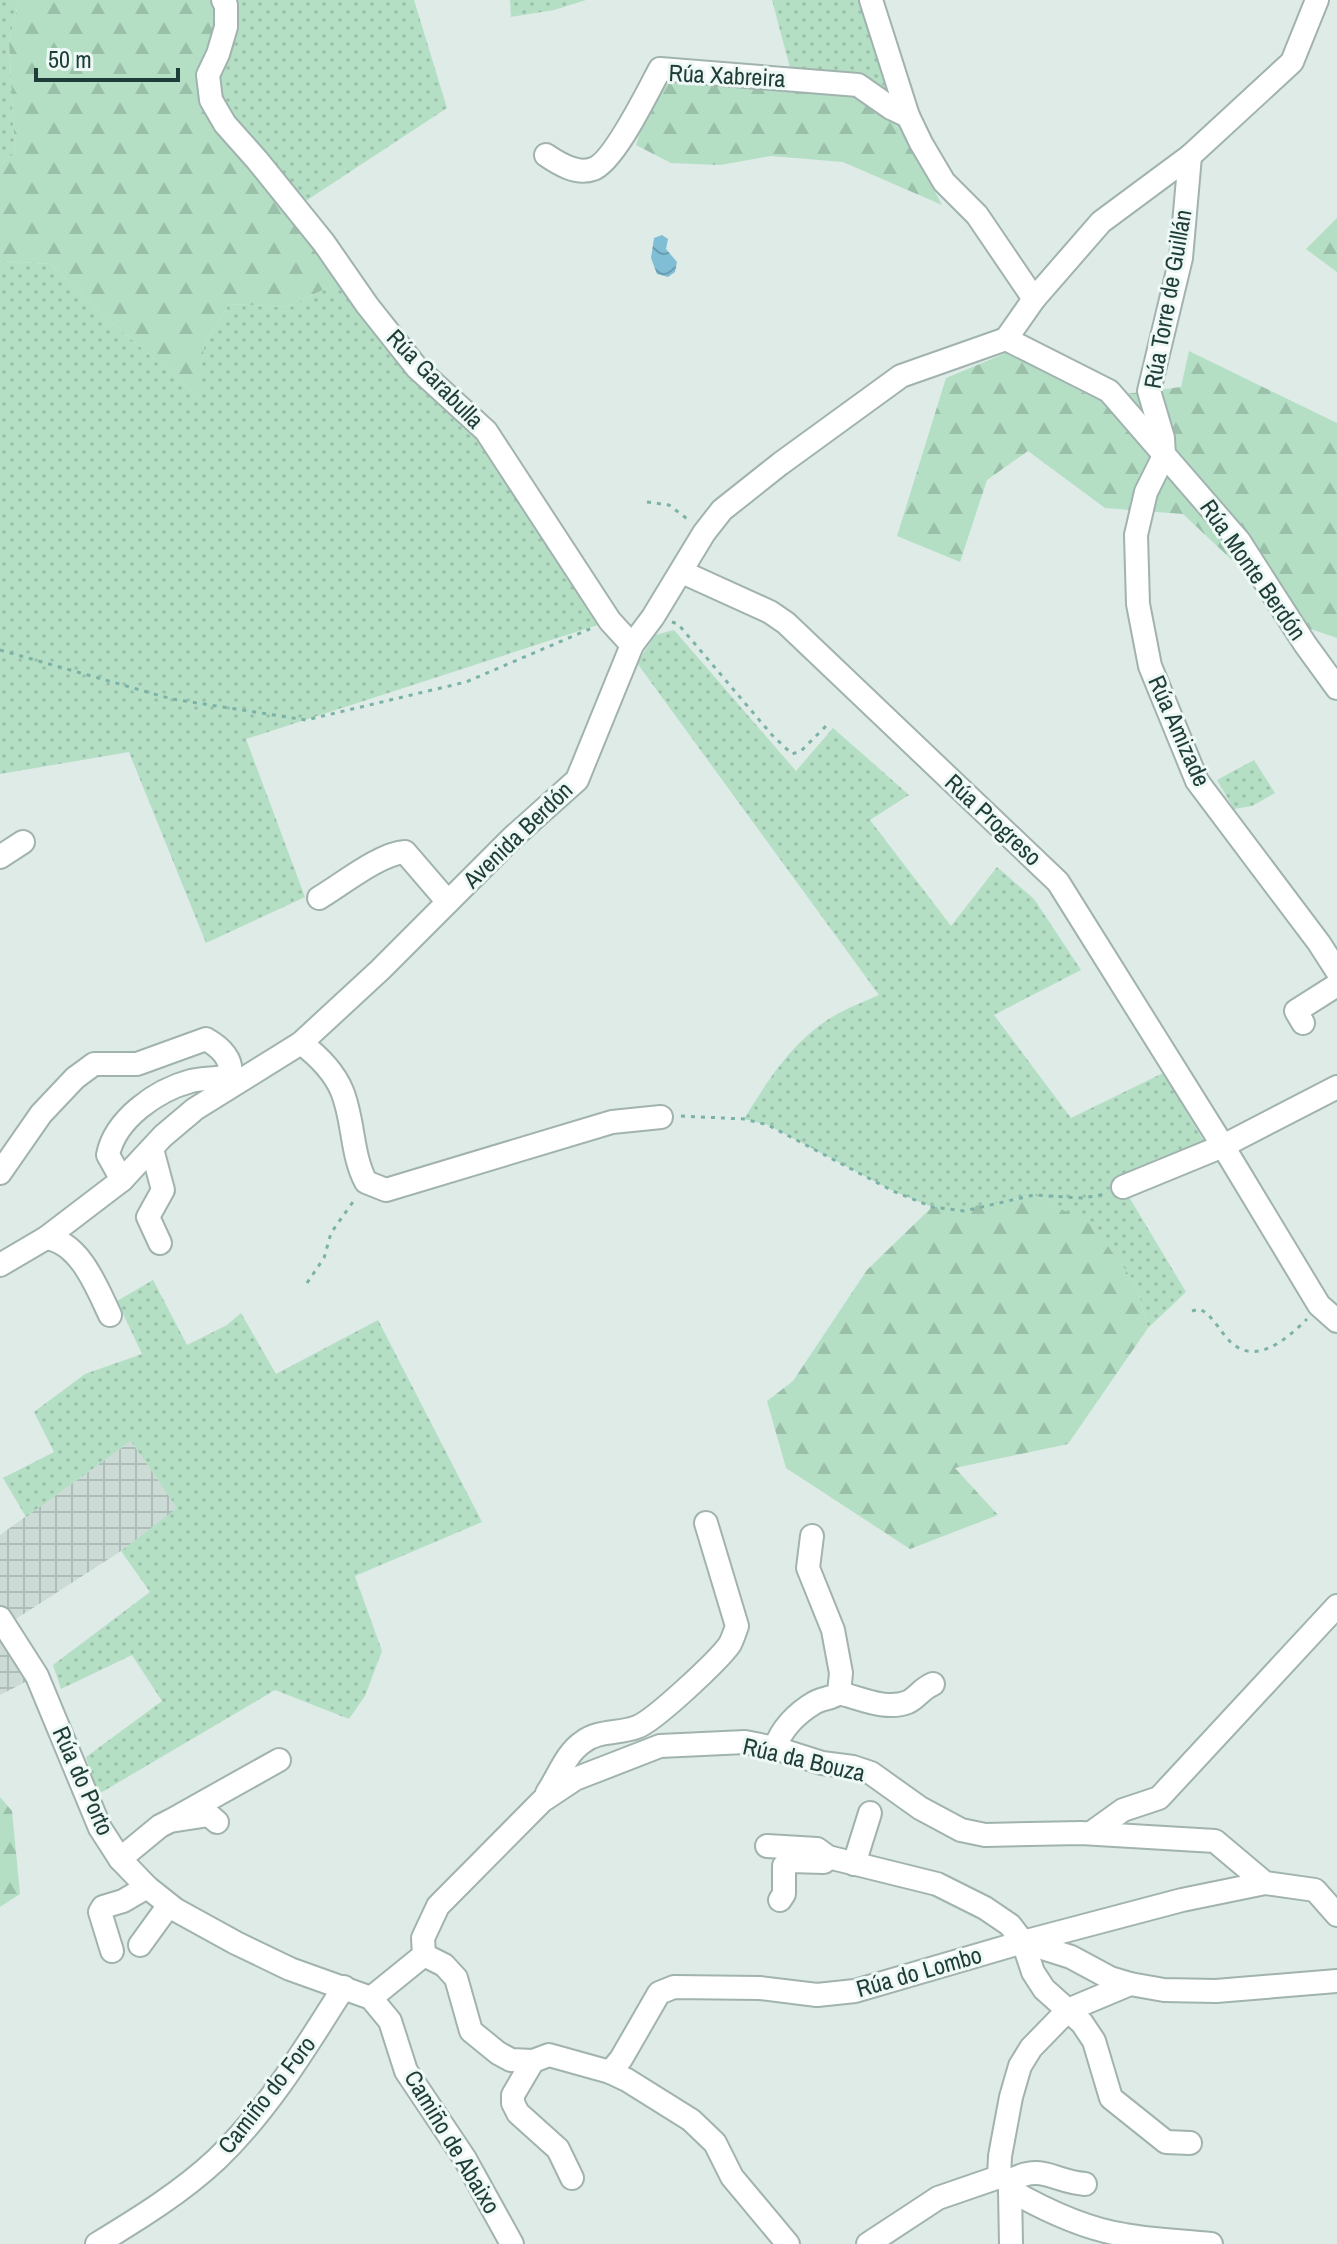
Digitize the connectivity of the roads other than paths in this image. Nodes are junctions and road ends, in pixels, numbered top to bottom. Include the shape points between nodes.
1 (223, 0) edge
2 (871, 0) edge
3 (1317, 0) edge
4 (908, 116) junction
5 (546, 155) dead end
6 (1190, 156) junction
7 (1034, 299) junction
8 (1006, 339) junction
9 (1164, 456) junction
10 (682, 572) junction
11 (632, 645) junction
12 (1337, 688) edge
13 (23, 842) dead end
14 (0, 857) edge
15 (319, 898) dead end
16 (448, 902) junction
17 (1337, 971) edge
18 (1337, 985) edge
19 (1303, 1023) dead end
20 (301, 1043) junction
21 (232, 1080) junction
22 (1337, 1087) edge
23 (661, 1117) road end
24 (1223, 1146) junction
25 (152, 1149) junction
26 (0, 1173) edge
27 (122, 1180) junction
28 (1123, 1187) road end
29 (46, 1238) junction
30 (160, 1243) dead end
31 (0, 1265) edge
32 (110, 1315) dead end
33 (1337, 1321) edge
34 (706, 1523) dead end
35 (812, 1536) dead end
36 (1337, 1606) edge
37 (0, 1618) edge
38 (933, 1684) dead end
39 (839, 1693) junction
40 (637, 1727) junction
41 (660, 1746) junction
42 (775, 1748) junction
43 (279, 1760) dead end
44 (542, 1801) junction
45 (870, 1813) dead end
46 (170, 1821) junction
47 (217, 1822) dead end
48 (1091, 1833) junction
49 (767, 1846) dead end
50 (828, 1857) junction
51 (120, 1859) junction
52 (854, 1864) junction
53 (1337, 1881) edge
54 (1265, 1883) junction
55 (147, 1887) junction
56 (1315, 1890) junction
57 (780, 1900) dead end
58 (169, 1905) junction
59 (1337, 1915) edge
60 (1023, 1942) junction
61 (140, 1945) dead end
62 (112, 1951) dead end
63 (424, 1955) junction
64 (1337, 1981) edge
65 (1130, 1984) junction
66 (344, 1987) junction
67 (371, 1998) junction
68 (1068, 2010) junction
69 (533, 2061) junction
70 (610, 2072) junction
71 (1190, 2143) dead end
72 (572, 2178) dead end
73 (1006, 2183) junction
74 (1085, 2184) dead end
75 (97, 2244) edge
76 (512, 2244) edge
77 (788, 2244) edge
78 (868, 2244) edge
79 (1011, 2244) edge
80 (1211, 2244) edge

1 - 11 street, Rúa Garabulla via 226,27 208,75 211,100 225,124 324,243 417,368 486,431 610,621
2 - 4 street
3 - 6 street, Rúa Torre de Guillán via 1292,62
4 - 5 street, Rúa Xabreira via 858,85 660,69 607,161 591,171 562,167
4 - 7 street via 944,182 977,215
6 - 7 street, Rúa Torre de Guillán via 1101,222
6 - 9 street, Rúa Torre de Guillán via 1181,258 1149,391
7 - 8 street, Rúa Torre de Guillán
8 - 9 street, Rúa Torre de Guillán via 1109,391
8 - 10 street, Avenida Berdón via 901,376 722,510
9 - 12 street, Rúa Monte Berdón via 1239,541
9 - 17 street, Rúa Amizade via 1146,492 1136,535 1138,604 1150,666 1197,781
10 - 11 street, Avenida Berdón
10 - 24 street, Rúa Progreso via 786,623 1058,882
11 - 16 street, Avenida Berdón via 577,780
13 - 14 street
15 - 16 street via 405,852
16 - 20 street, Avenida Berdón
18 - 19 street via 1296,1011
20 - 21 street, Avenida Berdón
20 - 23 street via 317,1055 341,1089 366,1182 386,1190 612,1122
21 - 25 street, Avenida Berdón
21 - 26 street via 220,1046 206,1039 137,1064 94,1064 41,1114
21 - 27 street via 178,1085 149,1099 111,1141 108,1155
22 - 24 street
24 - 28 street
24 - 33 street, Rúa Progreso via 1319,1305
25 - 27 street, Avenida Berdón
25 - 30 street via 163,1190 148,1217
27 - 29 street, Avenida Berdón
29 - 31 street, Avenida Berdón
29 - 32 street via 72,1251
34 - 40 street via 737,1626 720,1656
35 - 39 street via 808,1568 833,1630
36 - 48 street via 1159,1798 1123,1810
37 - 51 street, Rúa do Porto via 37,1676 100,1828
38 - 39 street via 896,1705
39 - 42 street via 817,1701 789,1723
40 - 41 street
40 - 44 street via 584,1740
41 - 42 street, Rúa da Bouza via 745,1742
41 - 44 street, Rúa da Bouza via 575,1779
42 - 48 street, Rúa da Bouza via 871,1773 961,1830 985,1835
43 - 46 street
44 - 63 street, Rúa da Bouza via 438,1906 423,1938
45 - 52 street
46 - 47 street via 209,1815
46 - 51 street
48 - 54 street, Rúa da Bouza via 1215,1841
49 - 50 street via 817,1849
50 - 52 street
50 - 57 street via 824,1862 790,1861 784,1866
51 - 55 street, Rúa do Porto
52 - 60 street via 937,1884 985,1908 1010,1925
53 - 56 street
54 - 56 street
54 - 60 street, Rúa do Lombo
55 - 58 street, Rúa do Porto
55 - 62 street via 100,1912
56 - 59 street
58 - 61 street
58 - 66 street, Rúa do Porto via 290,1969
60 - 65 street
60 - 68 street via 1044,1989
60 - 70 street, Rúa do Lombo via 855,1991 817,1995 674,1987 659,1993
63 - 67 street
63 - 69 street via 456,1978 471,2031 511,2060
64 - 65 street via 1216,1991
65 - 68 street
66 - 67 street, Rúa do Porto
66 - 75 street, Camiño do Foro via 293,2068 216,2160
67 - 76 street, Camiño de Abaixo via 390,2021 406,2071 465,2159
68 - 71 street via 1094,2041 1111,2098 1166,2142
68 - 73 street via 1020,2066 1000,2156
69 - 70 street via 549,2055
69 - 72 street via 513,2103 558,2149
70 - 77 street via 707,2135 732,2177
73 - 74 street via 1040,2171
73 - 78 street via 938,2198
73 - 79 street
73 - 80 street via 1032,2203 1086,2225 1123,2235

